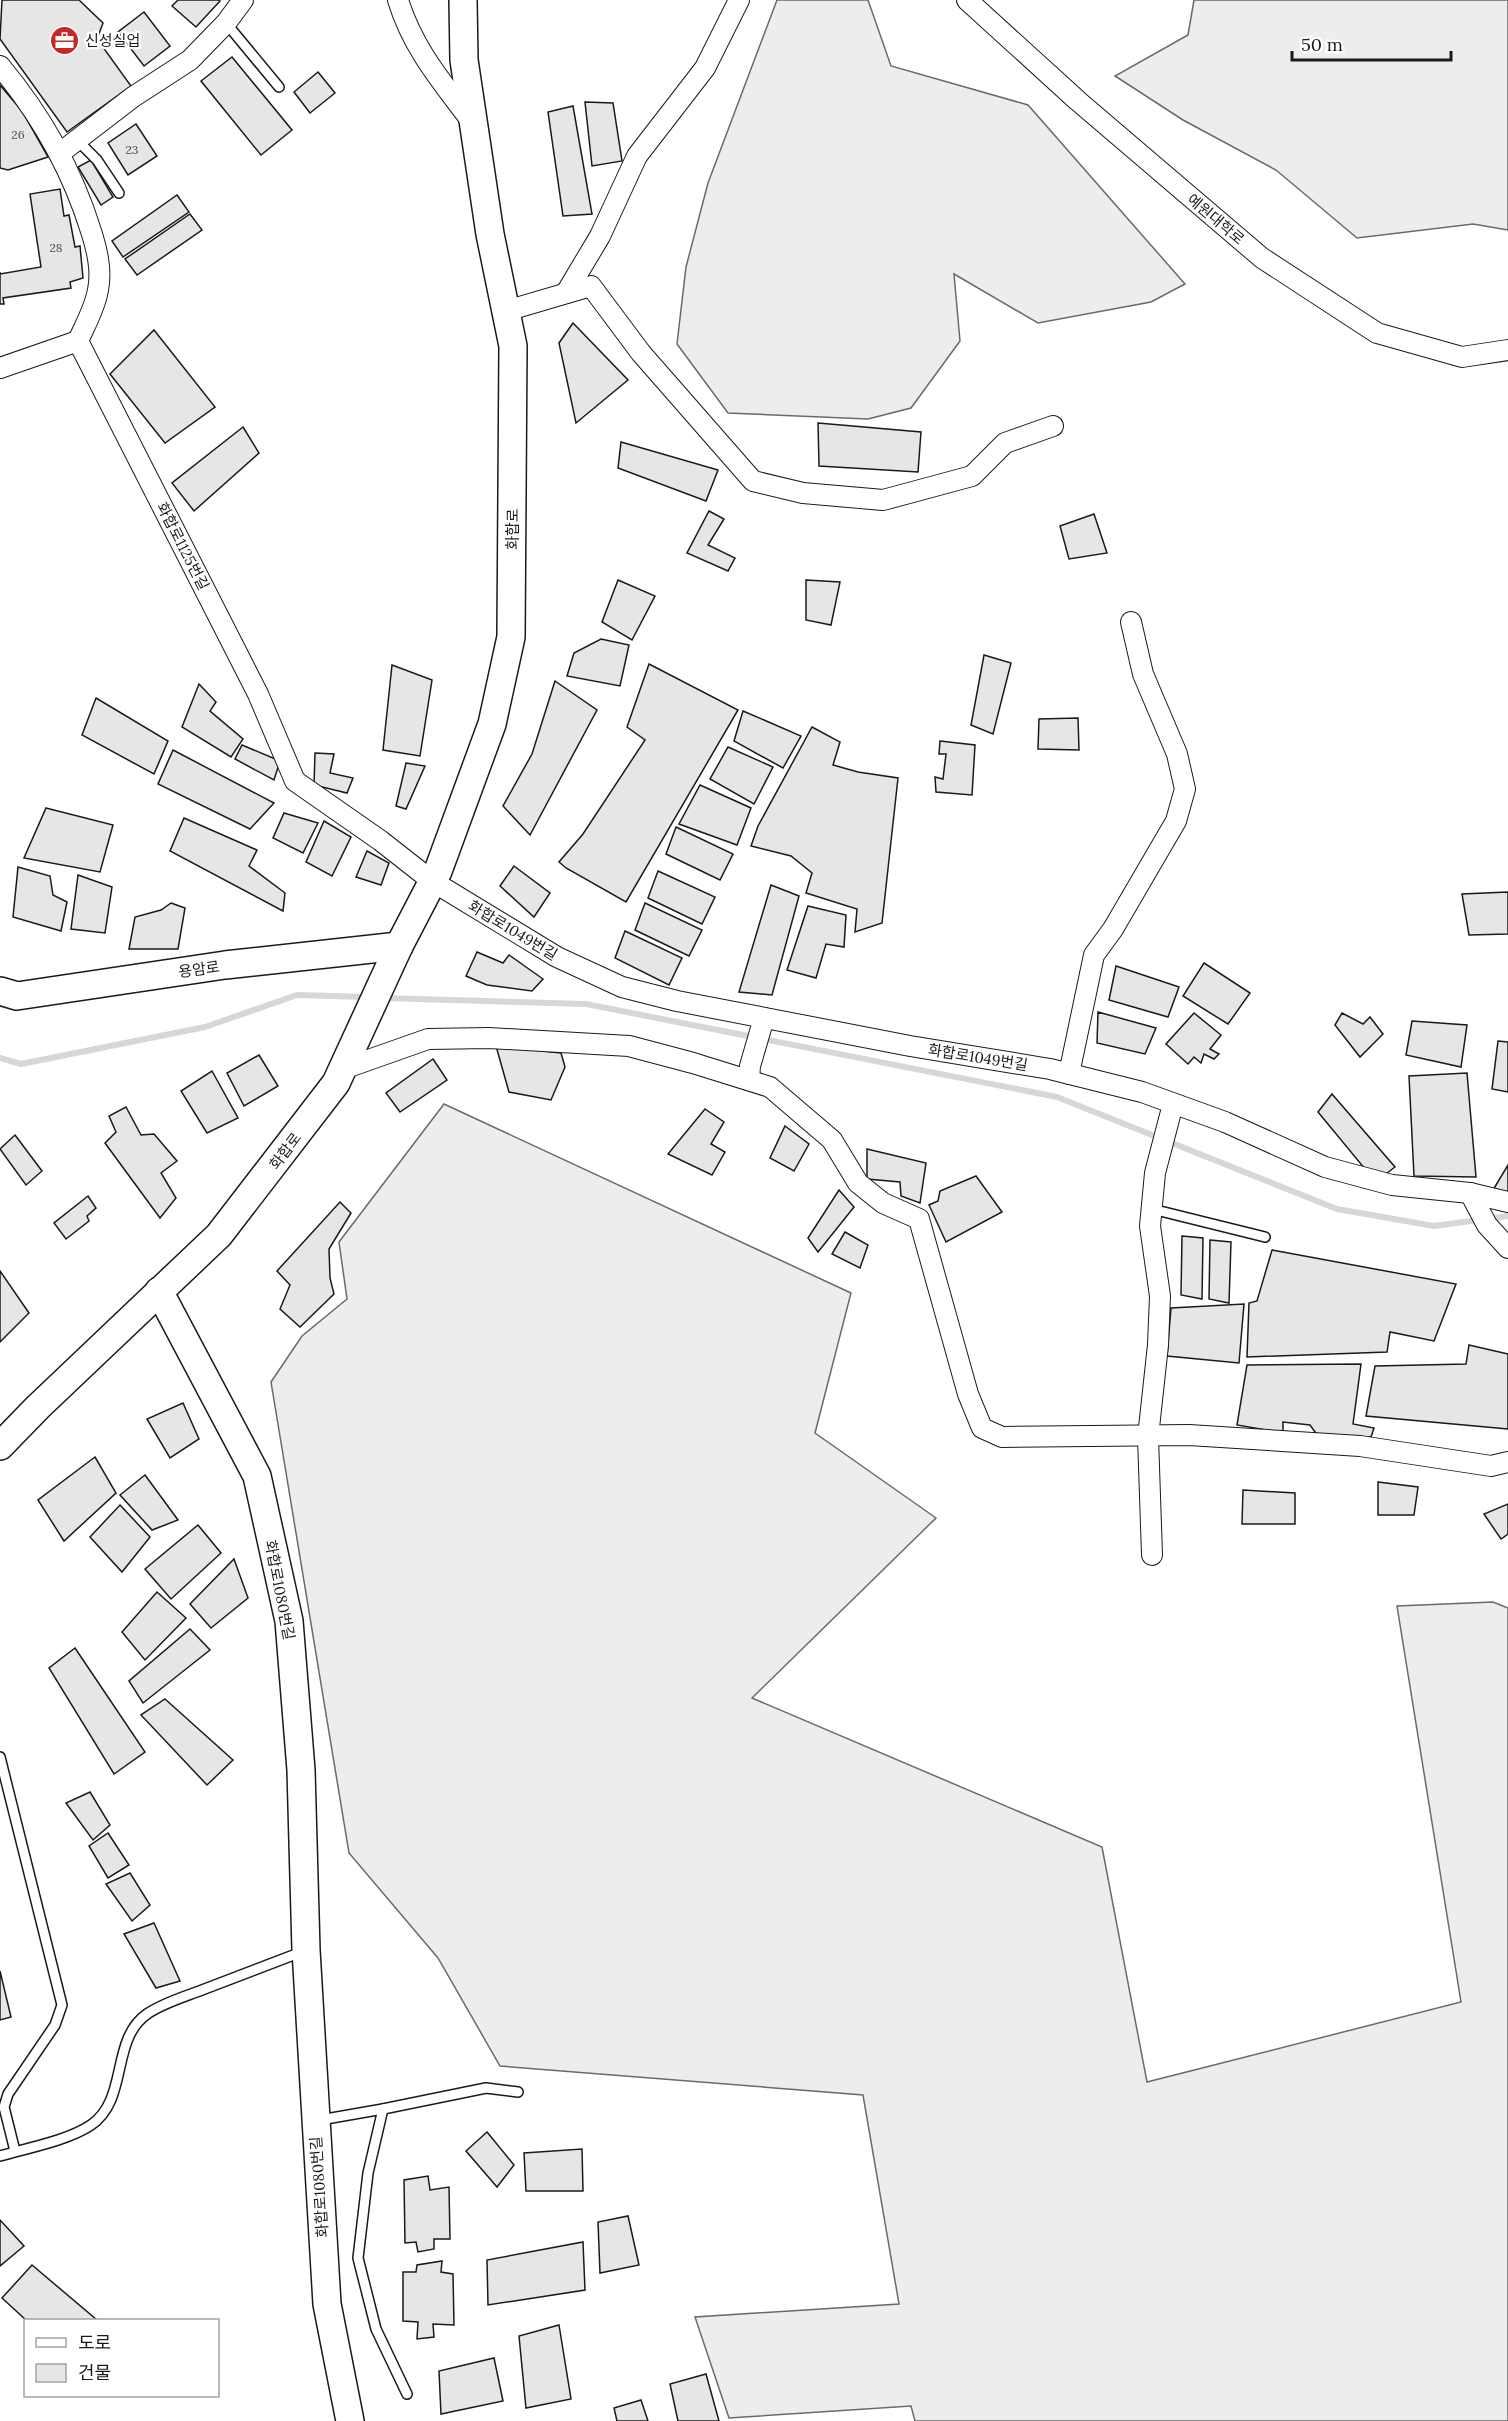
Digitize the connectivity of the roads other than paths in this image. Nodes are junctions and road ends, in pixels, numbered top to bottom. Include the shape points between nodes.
1 (243, 0) edge
2 (398, 0) edge
3 (462, 0) edge
4 (739, 0) edge
5 (967, 0) edge
6 (226, 22) junction
7 (0, 66) edge
8 (279, 87) dead end
9 (474, 124) junction
10 (77, 140) junction
11 (60, 153) junction
12 (119, 193) dead end
13 (566, 293) junction
14 (506, 311) junction
15 (78, 341) junction
16 (1508, 350) edge
17 (0, 368) edge
18 (1053, 426) dead end
19 (1131, 622) dead end
20 (432, 881) junction
21 (399, 946) junction
22 (0, 991) edge
23 (764, 1021) junction
24 (343, 1069) junction
25 (750, 1073) junction
26 (1069, 1074) junction
27 (1173, 1104) junction
28 (1474, 1200) junction
29 (1508, 1202) edge
30 (1152, 1209) junction
31 (1265, 1237) dead end
32 (1508, 1248) edge
33 (159, 1291) junction
34 (1148, 1437) junction
35 (0, 1446) edge
36 (1508, 1462) edge
37 (1152, 1555) dead end
38 (0, 1757) edge
39 (306, 1950) junction
40 (518, 2092) dead end
41 (382, 2109) junction
42 (315, 2121) junction
43 (15, 2151) junction
44 (0, 2156) edge
45 (407, 2394) dead end
46 (350, 2421) edge

1 - 6 street
2 - 9 street via 407,29 421,53
3 - 9 main road, 화합로 via 464,60
4 - 13 street via 705,68 637,156 600,236
5 - 16 street, 예원대학로 via 1262,258 1377,333 1462,357
6 - 8 lane
6 - 10 street via 190,60
7 - 11 street via 24,95
9 - 14 main road, 화합로
10 - 11 street
10 - 12 lane via 97,160
11 - 15 street via 85,212 100,273 95,303
13 - 14 street
13 - 18 street via 591,286 641,353 753,481 803,493 883,500 972,476 1005,443
14 - 20 main road, 화합로 via 513,346 511,637 492,724
15 - 17 street
15 - 20 street, 화합로1125번길 via 248,674 295,781
19 - 26 street via 1143,674 1177,754 1185,789 1176,821 1094,955
20 - 21 main road, 화합로
20 - 23 street, 화합로1049번길 via 557,957 622,987
21 - 22 main road, 용암로 via 225,965 17,996
21 - 24 main road, 화합로
23 - 25 street
23 - 26 street, 화합로1049번길
24 - 25 street via 428,1039 489,1038 629,1046
24 - 33 main road, 화합로 via 268,1175 219,1235
25 - 34 street via 832,1140 858,1183 884,1203 919,1219 968,1394 982,1428 1002,1437
26 - 27 street, 화합로1049번길
27 - 28 street, 화합로1049번길 via 1225,1122 1325,1167 1392,1185
27 - 30 street via 1155,1173
28 - 29 street, 화합로1049번길
28 - 32 street via 1487,1225
30 - 31 lane
30 - 34 street via 1150,1226 1160,1296
33 - 35 main road
33 - 39 main road, 화합로1080번길 via 257,1476 262,1498 289,1621 301,1770
34 - 36 street via 1190,1435 1360,1446 1491,1466
34 - 37 street
38 - 43 lane via 62,2005 55,2025 8,2094 4,2107
39 - 42 main road, 화합로1080번길
39 - 43 lane via 147,2014 128,2037 110,2103 100,2118 76,2133
40 - 41 lane via 486,2088
41 - 42 lane
41 - 45 lane via 368,2174 358,2258 375,2329
42 - 46 main road, 화합로1080번길 via 327,2304
43 - 44 lane

